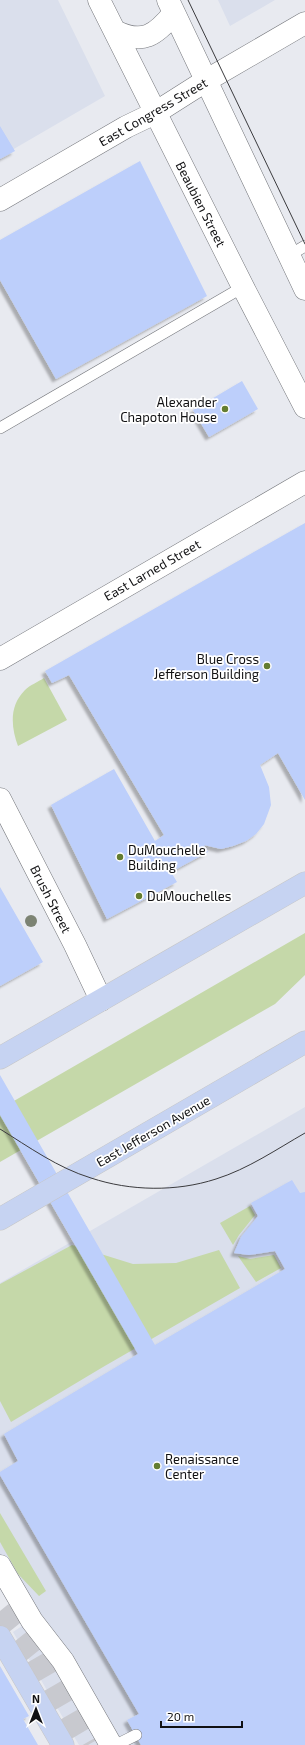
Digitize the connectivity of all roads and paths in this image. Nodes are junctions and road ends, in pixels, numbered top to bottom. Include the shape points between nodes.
1 (99, 0) edge
2 (171, 6) edge
3 (305, 23) edge
4 (115, 31) junction
5 (207, 80) junction
6 (155, 113) junction
7 (0, 200) edge
8 (297, 250) edge
9 (243, 287) junction
10 (305, 289) edge
11 (305, 406) edge
12 (0, 428) edge
13 (305, 482) edge
14 (0, 659) edge
15 (0, 799) edge
16 (305, 883) edge
17 (101, 1000) junction
18 (305, 1042) edge
19 (0, 1058) edge
20 (0, 1219) edge
21 (0, 1566) edge
22 (0, 1637) edge
23 (136, 1735) dead end
24 (63, 1745) edge
25 (111, 1745) edge
26 (116, 1745) edge

1 - 4 street, Beaubien Street
2 - 4 street via 162,28 146,37 128,38
2 - 5 street
3 - 5 street, East Congress Street
4 - 6 street, Beaubien Street
5 - 6 street, East Congress Street
5 - 8 street
6 - 7 street, East Congress Street
6 - 9 street, Beaubien Street
8 - 10 street
9 - 11 street, Beaubien Street
9 - 12 lane
13 - 14 street, East Larned Street
15 - 17 street, Brush Street
16 - 17 highway
17 - 19 highway
18 - 20 highway, East Jefferson Avenue
21 - 25 street via 32,1621 63,1661
22 - 24 highway
23 - 26 lane

